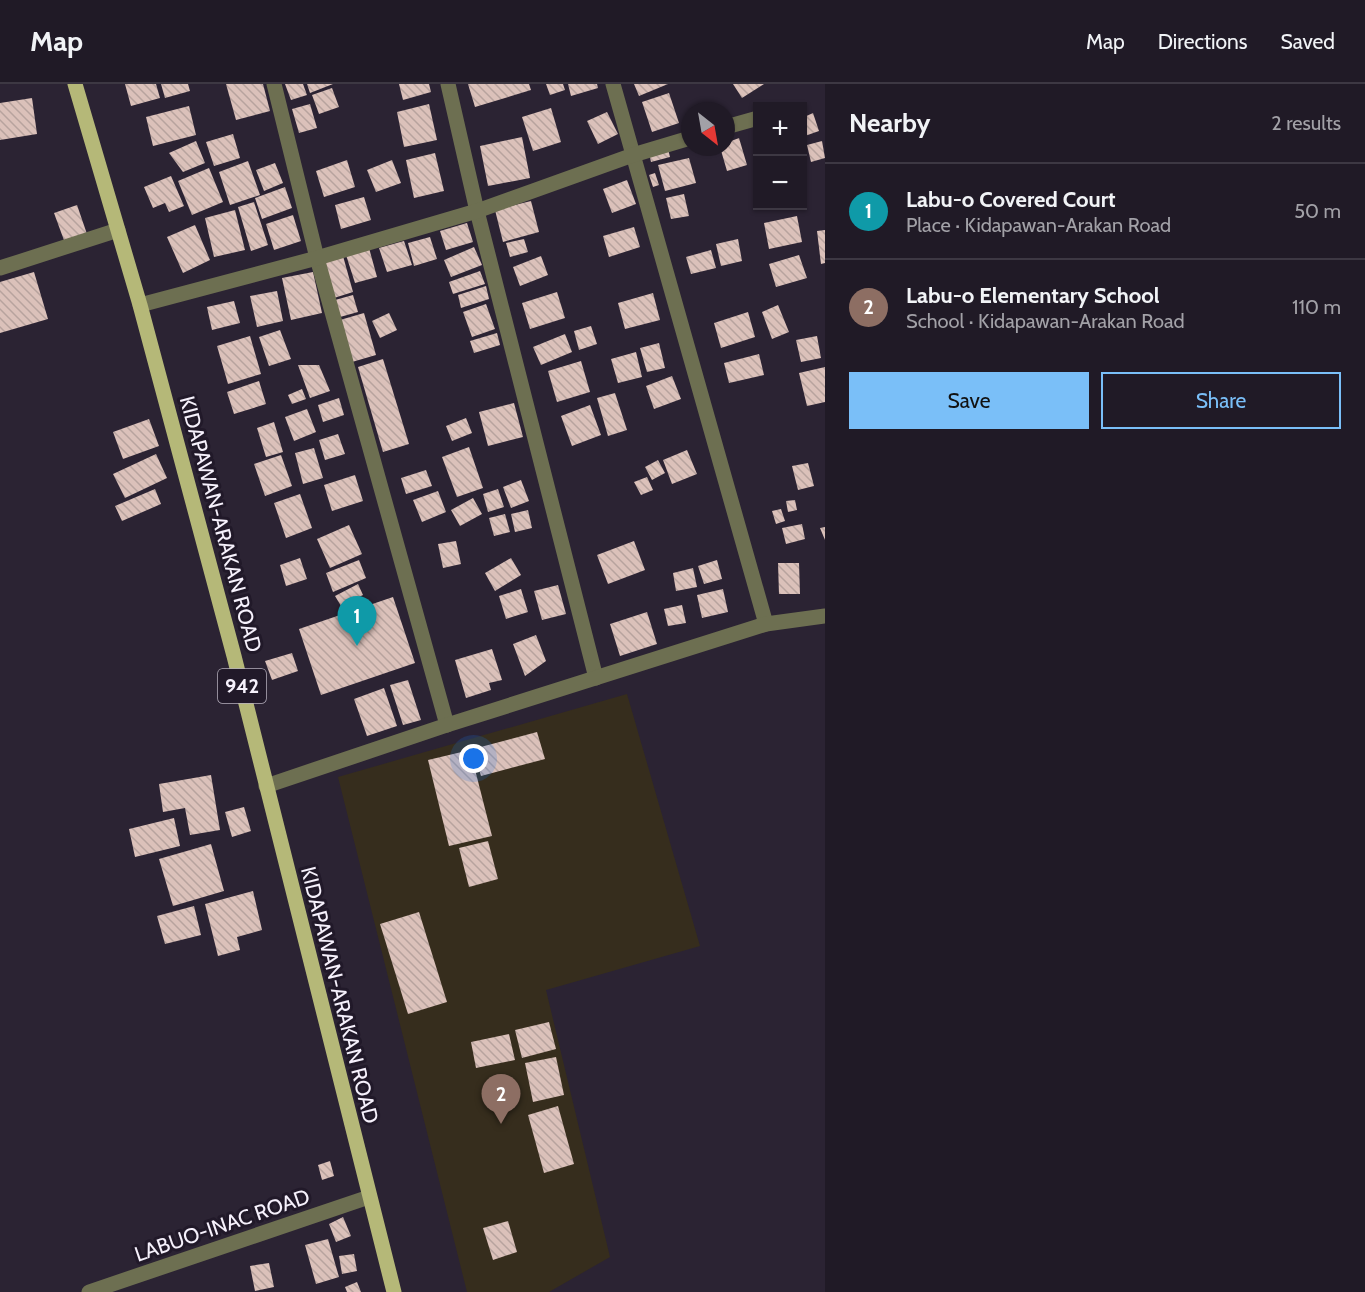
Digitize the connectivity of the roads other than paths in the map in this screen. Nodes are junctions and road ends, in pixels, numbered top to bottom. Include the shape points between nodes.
1 (75, 84) edge
2 (274, 84) edge
3 (448, 84) edge
4 (613, 84) edge
5 (753, 119) edge
6 (735, 124) edge
7 (681, 141) edge
8 (633, 155) junction
9 (477, 211) junction
10 (118, 230) junction
11 (317, 258) junction
12 (0, 268) edge
13 (140, 305) junction
14 (825, 616) edge
15 (766, 624) junction
16 (596, 678) junction
17 (447, 725) junction
18 (266, 786) junction
19 (369, 1197) junction
20 (89, 1292) edge
21 (394, 1292) edge

1 - 10 main road, KIDAPAWAN-ARAKAN ROAD / 942
2 - 11 street
3 - 9 street
4 - 8 street
5 - 6 street
7 - 8 street
8 - 9 street
8 - 15 street
9 - 11 street
9 - 16 street
10 - 12 street
10 - 13 main road, KIDAPAWAN-ARAKAN ROAD / 942
11 - 13 street
11 - 17 street
13 - 18 main road, KIDAPAWAN-ARAKAN ROAD / 942
14 - 15 street
15 - 16 street
16 - 17 street
17 - 18 street
18 - 19 main road, KIDAPAWAN-ARAKAN ROAD / 942
19 - 20 street, LABUO-INAC ROAD
19 - 21 main road, KIDAPAWAN-ARAKAN ROAD / 942

